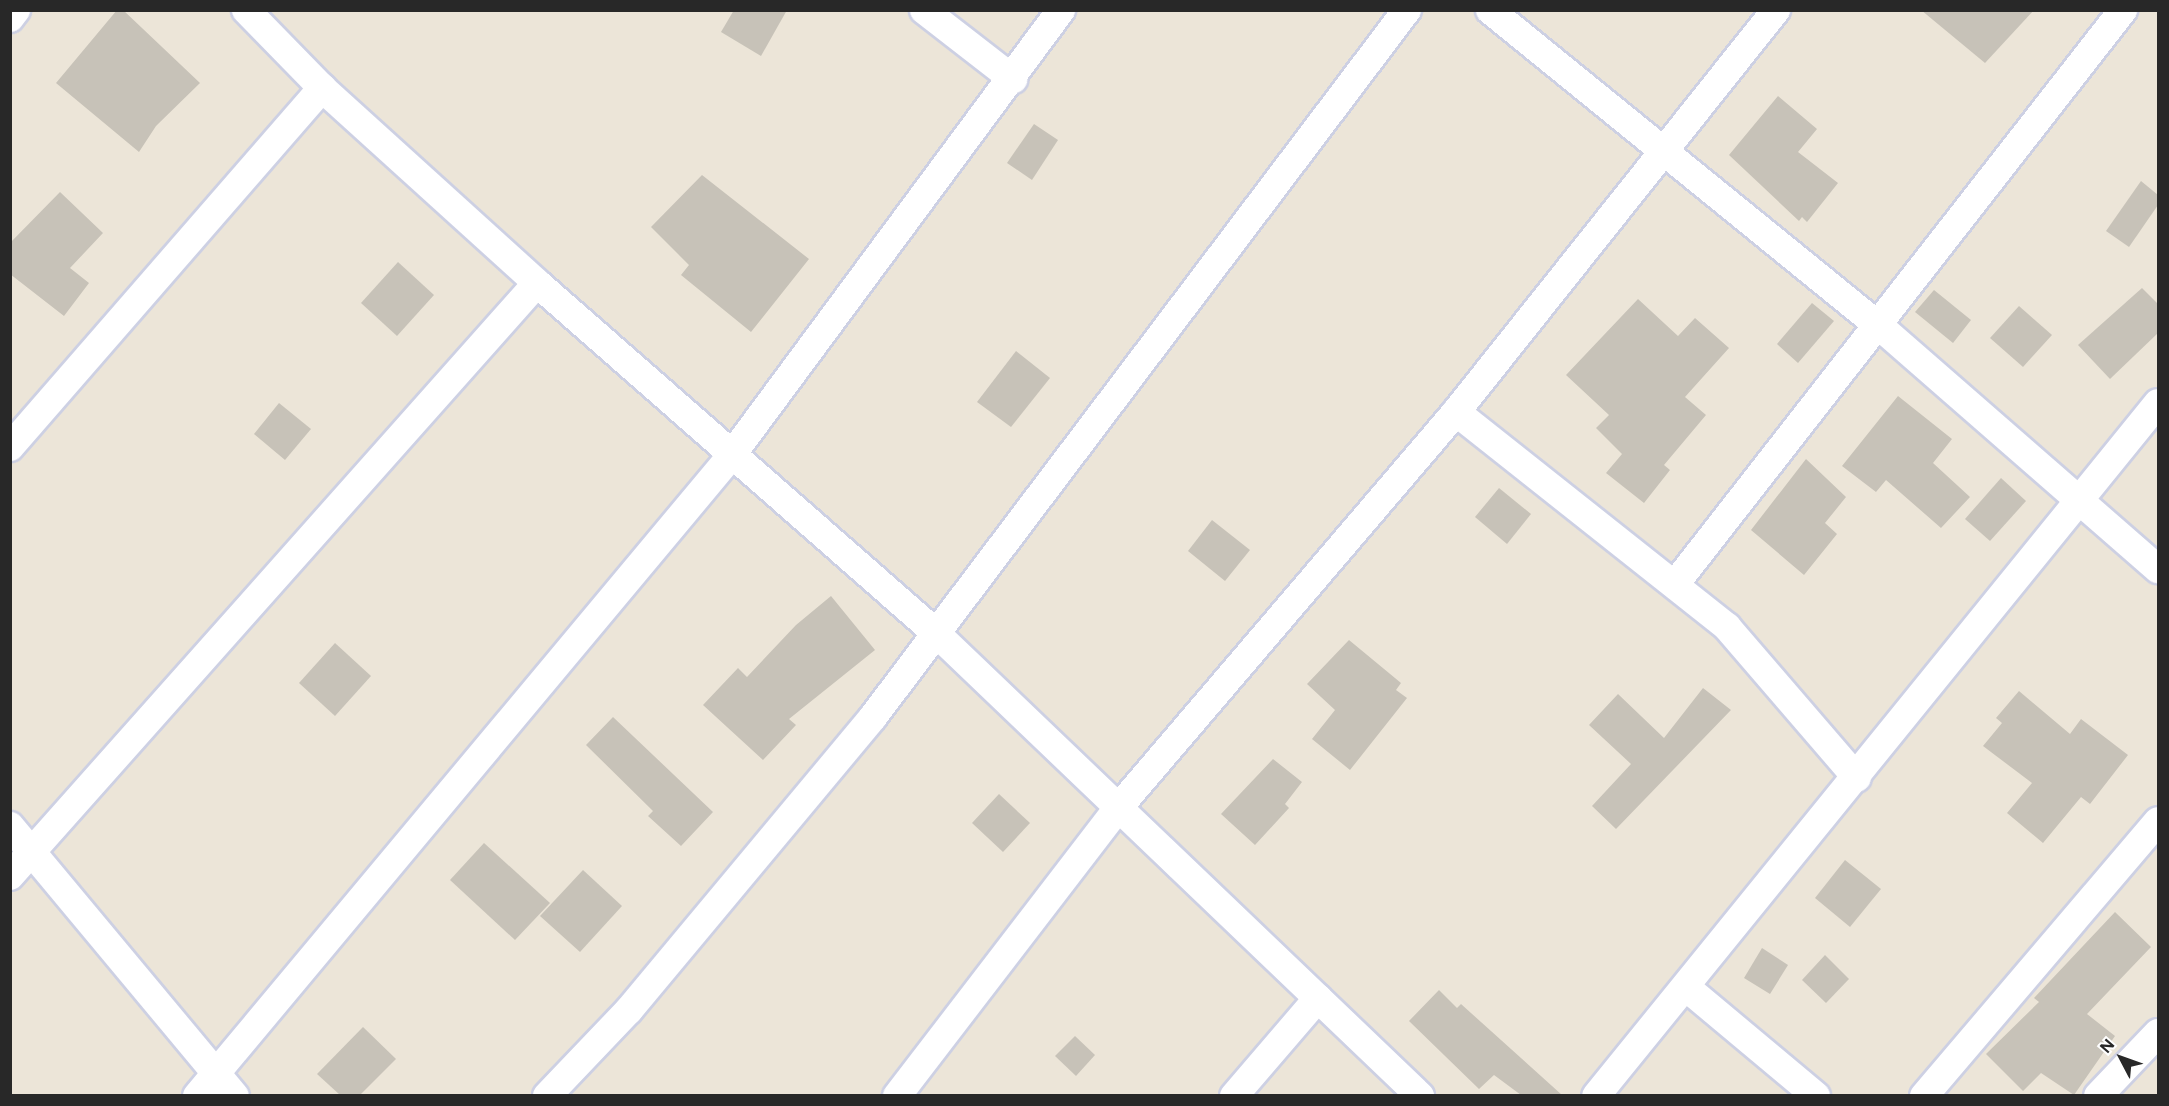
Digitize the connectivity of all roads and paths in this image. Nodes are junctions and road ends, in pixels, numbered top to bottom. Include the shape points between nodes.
1 (16, 10) edge
2 (246, 10) edge
3 (924, 10) edge
4 (1061, 10) edge
5 (1407, 10) edge
6 (1490, 10) edge
7 (1776, 10) edge
8 (2123, 10) edge
9 (10, 18) edge
10 (1013, 79) junction
11 (322, 88) junction
12 (1667, 153) junction
13 (537, 284) junction
14 (1877, 324) junction
15 (2158, 403) edge
16 (1456, 412) junction
17 (10, 447) edge
18 (731, 456) junction
19 (2079, 501) junction
20 (2158, 569) edge
21 (1676, 583) junction
22 (936, 633) junction
23 (1857, 778) junction
24 (1119, 807) junction
25 (2158, 821) edge
26 (10, 826) edge
27 (33, 852) junction
28 (10, 876) edge
29 (1687, 988) junction
30 (1318, 998) junction
31 (2158, 1033) edge
32 (216, 1074) junction
33 (900, 1094) edge
34 (197, 1095) edge
35 (235, 1095) edge
36 (547, 1095) edge
37 (1234, 1095) edge
38 (1420, 1095) edge
39 (1596, 1095) edge
40 (1816, 1095) edge
41 (1924, 1095) edge
42 (2098, 1095) edge

1 - 9 street
2 - 11 street
3 - 10 street
4 - 10 street
5 - 22 street
6 - 12 street
7 - 12 street
8 - 14 street
10 - 18 street
11 - 13 street
11 - 17 street
12 - 14 street
12 - 16 street
13 - 18 street
13 - 27 street
14 - 19 street
14 - 21 street
15 - 19 street
16 - 21 street
16 - 24 street
18 - 22 street
18 - 32 street
19 - 20 street
19 - 23 street
21 - 23 street via 1748,647
22 - 24 street
22 - 36 street via 767,848 629,1010
23 - 29 street
24 - 30 street
24 - 33 street
25 - 41 street
26 - 27 street
27 - 28 street
27 - 32 street
29 - 39 street
29 - 40 street
30 - 37 street
30 - 38 street
31 - 42 street
32 - 34 street
32 - 35 street

